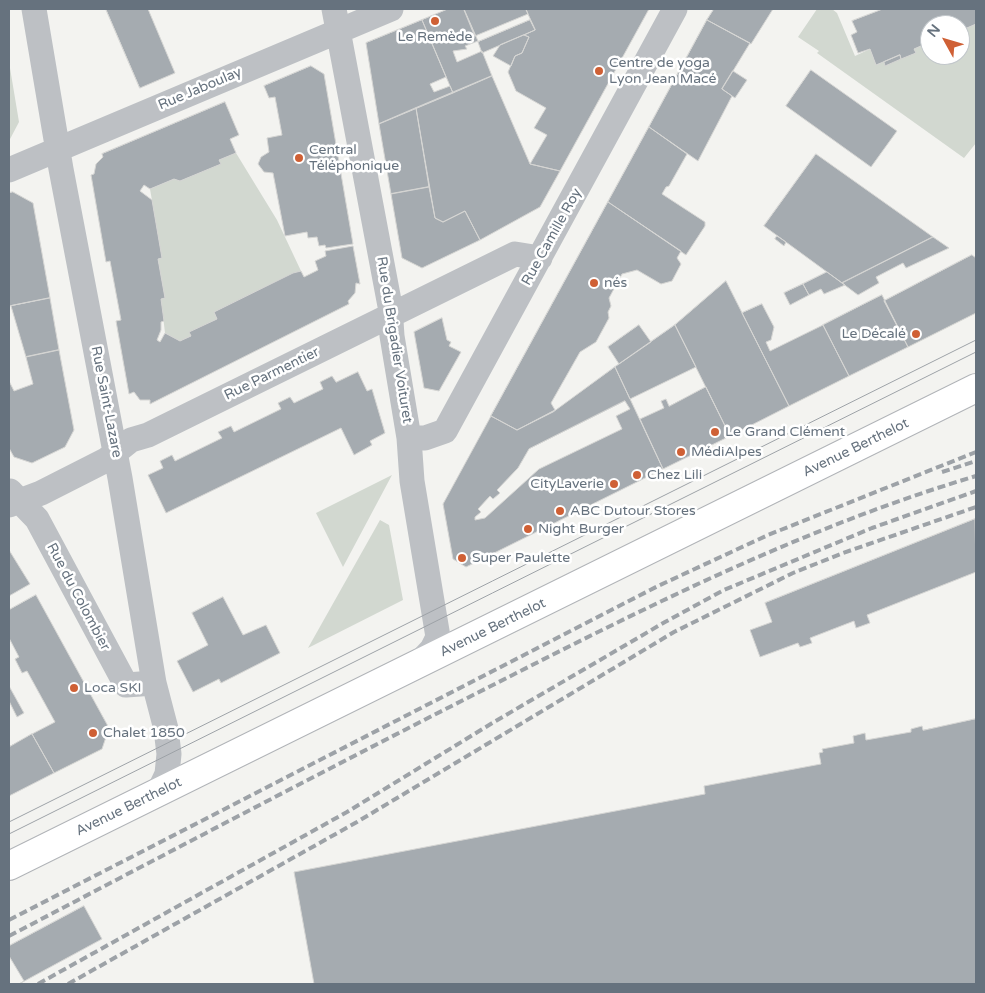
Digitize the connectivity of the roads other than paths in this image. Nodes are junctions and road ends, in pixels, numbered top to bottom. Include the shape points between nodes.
1 (34, 9) edge
2 (391, 9) edge
3 (675, 9) edge
4 (336, 20) edge
5 (58, 149) junction
6 (9, 170) edge
7 (540, 258) junction
8 (390, 315) junction
9 (976, 388) edge
10 (409, 438) junction
11 (116, 454) junction
12 (12, 499) edge
13 (417, 665) junction
14 (154, 682) junction
15 (158, 793) junction
16 (9, 866) edge

1 - 5 street, Rue Saint-Lazare
2 - 4 street, Rue Jaboulay
3 - 7 street, Rue Camille Roy
4 - 5 street, Rue Jaboulay
4 - 8 street, Rue du Brigadier Voituret
5 - 6 street, Rue Jaboulay
5 - 11 street, Rue Saint-Lazare
7 - 8 street, Rue Parmentier via 516,254
7 - 10 street, Rue Camille Roy via 445,431 425,438
8 - 10 street, Rue du Brigadier Voituret
8 - 11 street, Rue Parmentier via 148,435 131,440
9 - 13 main road, Avenue Berthelot
10 - 13 street, Rue du Brigadier Voituret via 412,480 438,637
11 - 12 street, Rue Parmentier via 41,493
11 - 14 street, Rue Saint-Lazare
12 - 14 street, Rue du Colombier via 37,519 126,685
13 - 15 main road, Avenue Berthelot
14 - 15 street, Rue Saint-Lazare via 169,754 167,774
15 - 16 main road, Avenue Berthelot

